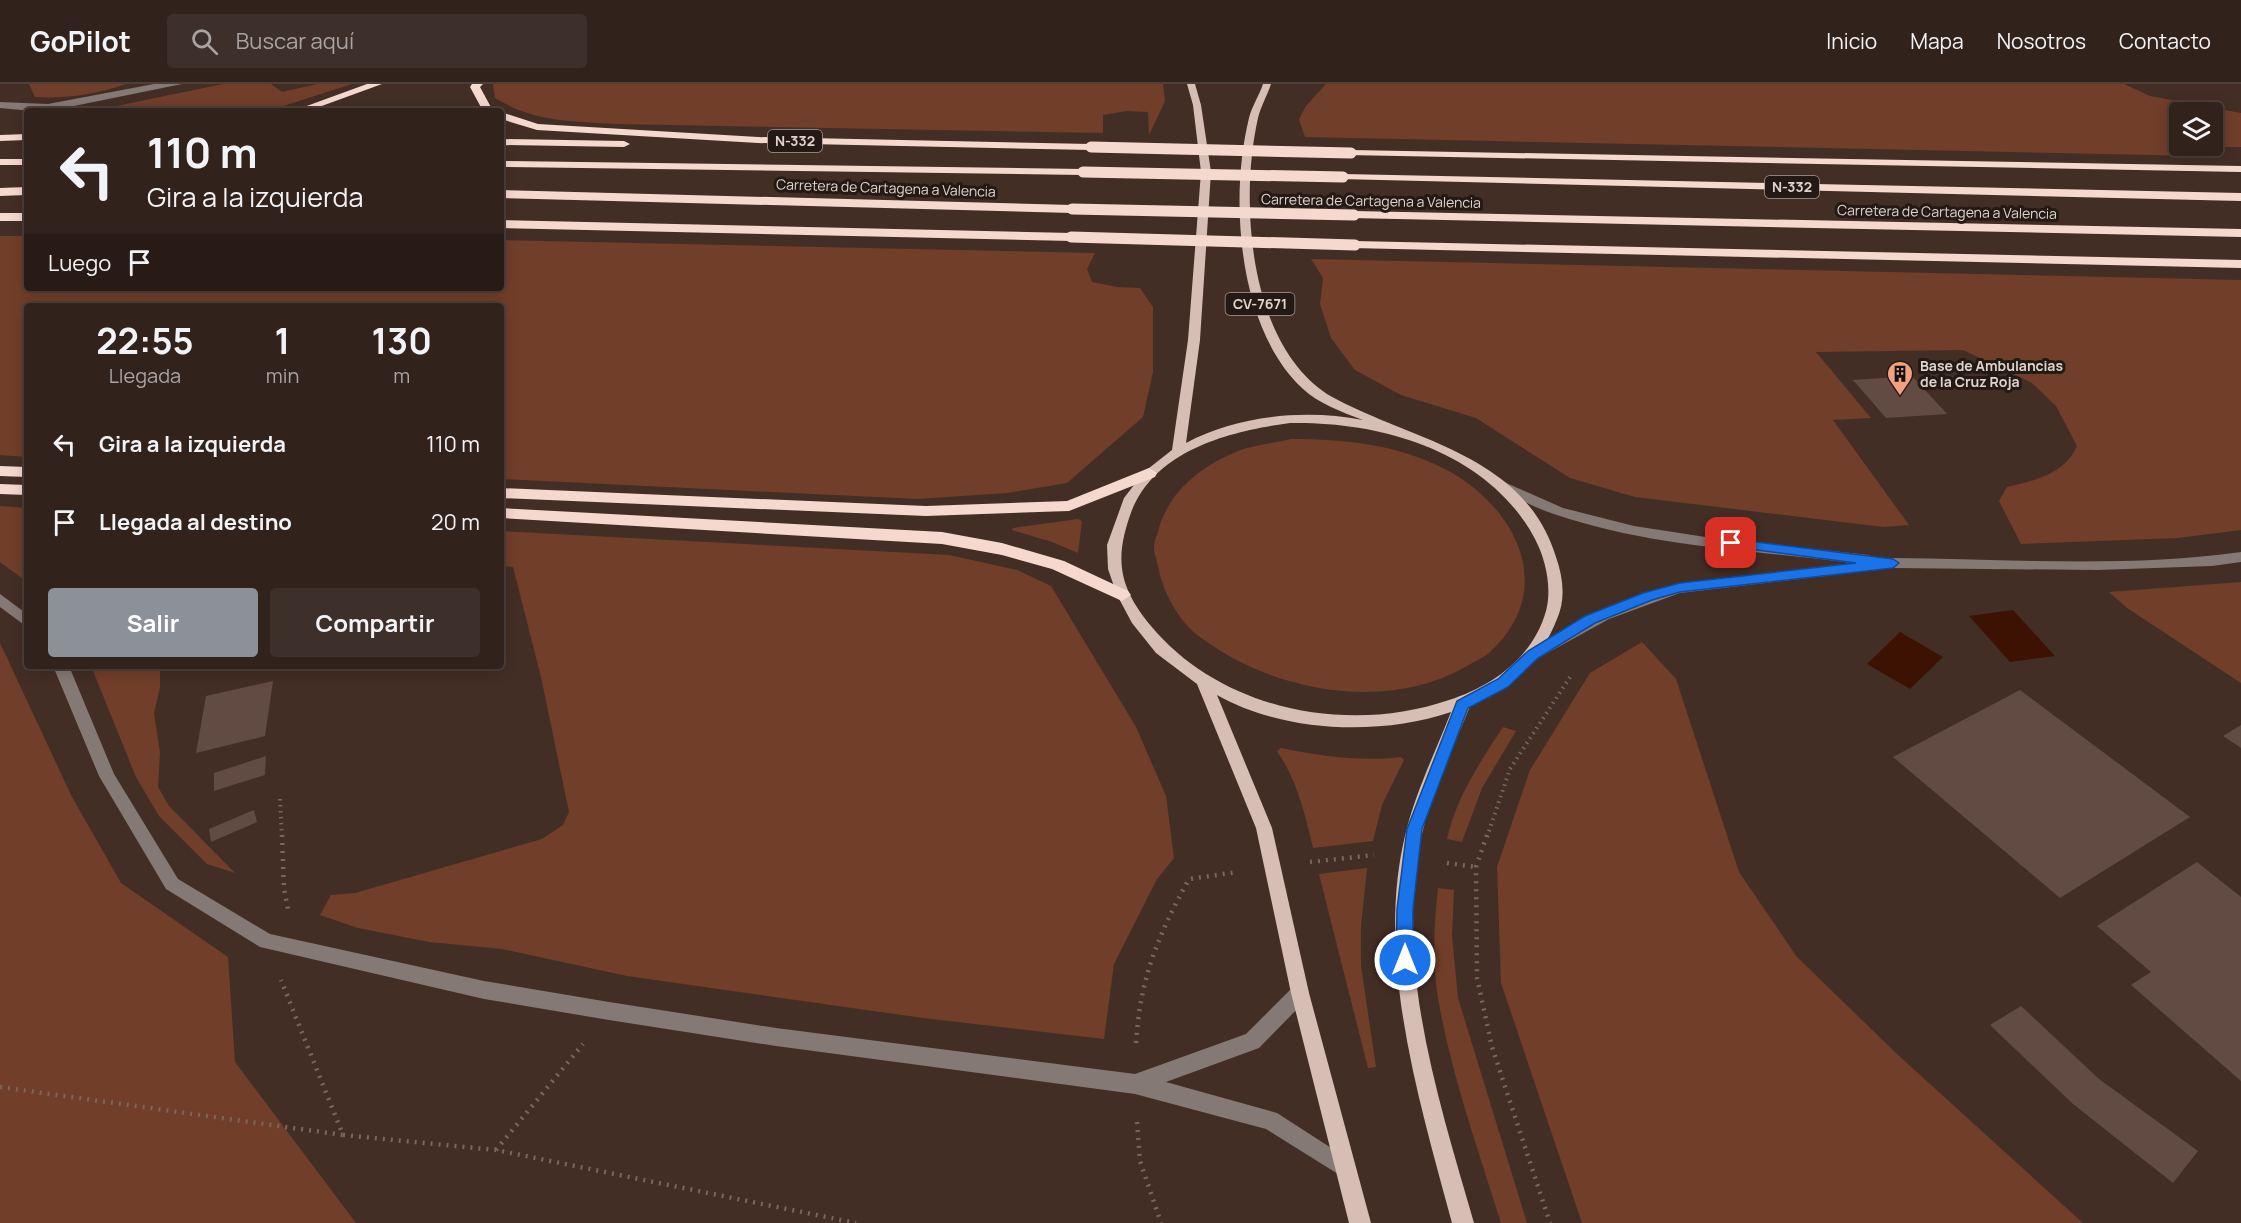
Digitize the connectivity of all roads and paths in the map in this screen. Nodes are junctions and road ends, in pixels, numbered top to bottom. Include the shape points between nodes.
1 (138, 84) edge
2 (178, 84) edge
3 (377, 84) edge
4 (478, 84) edge
5 (1191, 84) edge
6 (1267, 84) edge
7 (129, 90) junction
8 (0, 105) edge
9 (307, 108) edge
10 (486, 108) edge
11 (504, 116) edge
12 (24, 137) edge
13 (0, 138) edge
14 (758, 140) junction
15 (504, 142) edge
16 (0, 162) edge
17 (24, 162) edge
18 (504, 164) edge
19 (2241, 170) edge
20 (24, 191) edge
21 (0, 192) edge
22 (504, 194) edge
23 (2241, 197) edge
24 (2, 217) edge
25 (24, 217) edge
26 (504, 224) edge
27 (2241, 233) edge
28 (2241, 264) edge
29 (1424, 440) junction
30 (1178, 452) junction
31 (0, 471) edge
32 (24, 472) edge
33 (1149, 473) junction
34 (1504, 486) junction
35 (0, 489) edge
36 (24, 490) edge
37 (504, 493) edge
38 (504, 513) edge
39 (2241, 557) edge
40 (1893, 563) junction
41 (1122, 595) junction
42 (0, 599) edge
43 (24, 619) edge
44 (1533, 655) junction
45 (1579, 667) dead end
46 (62, 669) edge
47 (1204, 682) junction
48 (1462, 705) junction
49 (280, 799) dead end
50 (266, 941) junction
51 (302, 949) junction
52 (1300, 993) junction
53 (609, 1011) junction
54 (1135, 1084) junction
55 (0, 1087) edge
56 (343, 1135) junction
57 (496, 1150) junction
58 (1346, 1169) junction
59 (856, 1223) edge
60 (1161, 1223) edge
61 (1360, 1223) edge
62 (1463, 1223) edge
63 (1550, 1223) edge

1 - 7 street
2 - 7 street
3 - 9 highway
4 - 10 highway
5 - 30 main road via 1206,172 1194,340
6 - 29 main road, CV-7671 via 1253,119 1248,171 1248,255 1271,337 1284,362 1328,400
7 - 8 street via 53,108
11 - 14 highway, N-332 via 537,128
12 - 13 highway
14 - 15 highway via 678,144
14 - 19 highway, N-332, bridge
16 - 17 highway
18 - 23 highway, Carretera de Cartagena a Valencia / N-332, bridge via 1083,172
20 - 21 highway
22 - 27 highway, Carretera de Cartagena a Valencia, bridge
24 - 25 highway
26 - 28 highway, bridge
29 - 30 main road, CV-7671 via 1373,425 1320,419 1268,422 1230,430
29 - 34 main road, CV-7671 via 1466,460
30 - 33 main road, CV-7671
31 - 32 highway
33 - 37 highway via 1070,506 926,511
33 - 41 main road, CV-7671 via 1124,509 1113,550
34 - 40 street via 1557,510 1608,524
34 - 44 main road, CV-7671 via 1537,524 1554,567 1554,612
35 - 36 highway
38 - 41 highway via 942,538 1058,565
39 - 40 street via 2097,565
40 - 44 street via 1680,588 1648,596 1590,620
41 - 47 main road, CV-7671 via 1152,642
42 - 43 street
44 - 48 main road, CV-7671 via 1503,683
45 - 63 path via 1510,769 1476,867 1477,978 1492,1047
46 - 50 street via 107,776 172,884
47 - 48 main road, CV-7671 via 1264,708 1332,721 1400,720
47 - 52 main road via 1264,828
48 - 62 main road via 1414,829 1405,909 1405,960 1435,1120
49 - 51 path via 284,889 291,923
50 - 51 street
50 - 56 path
51 - 53 street via 484,990
52 - 54 street via 1252,1041
52 - 58 main road
53 - 54 street
53 - 57 path
54 - 58 street via 1270,1120
54 - 60 path via 1140,1161
55 - 56 path
56 - 57 path
57 - 59 path
58 - 61 main road

